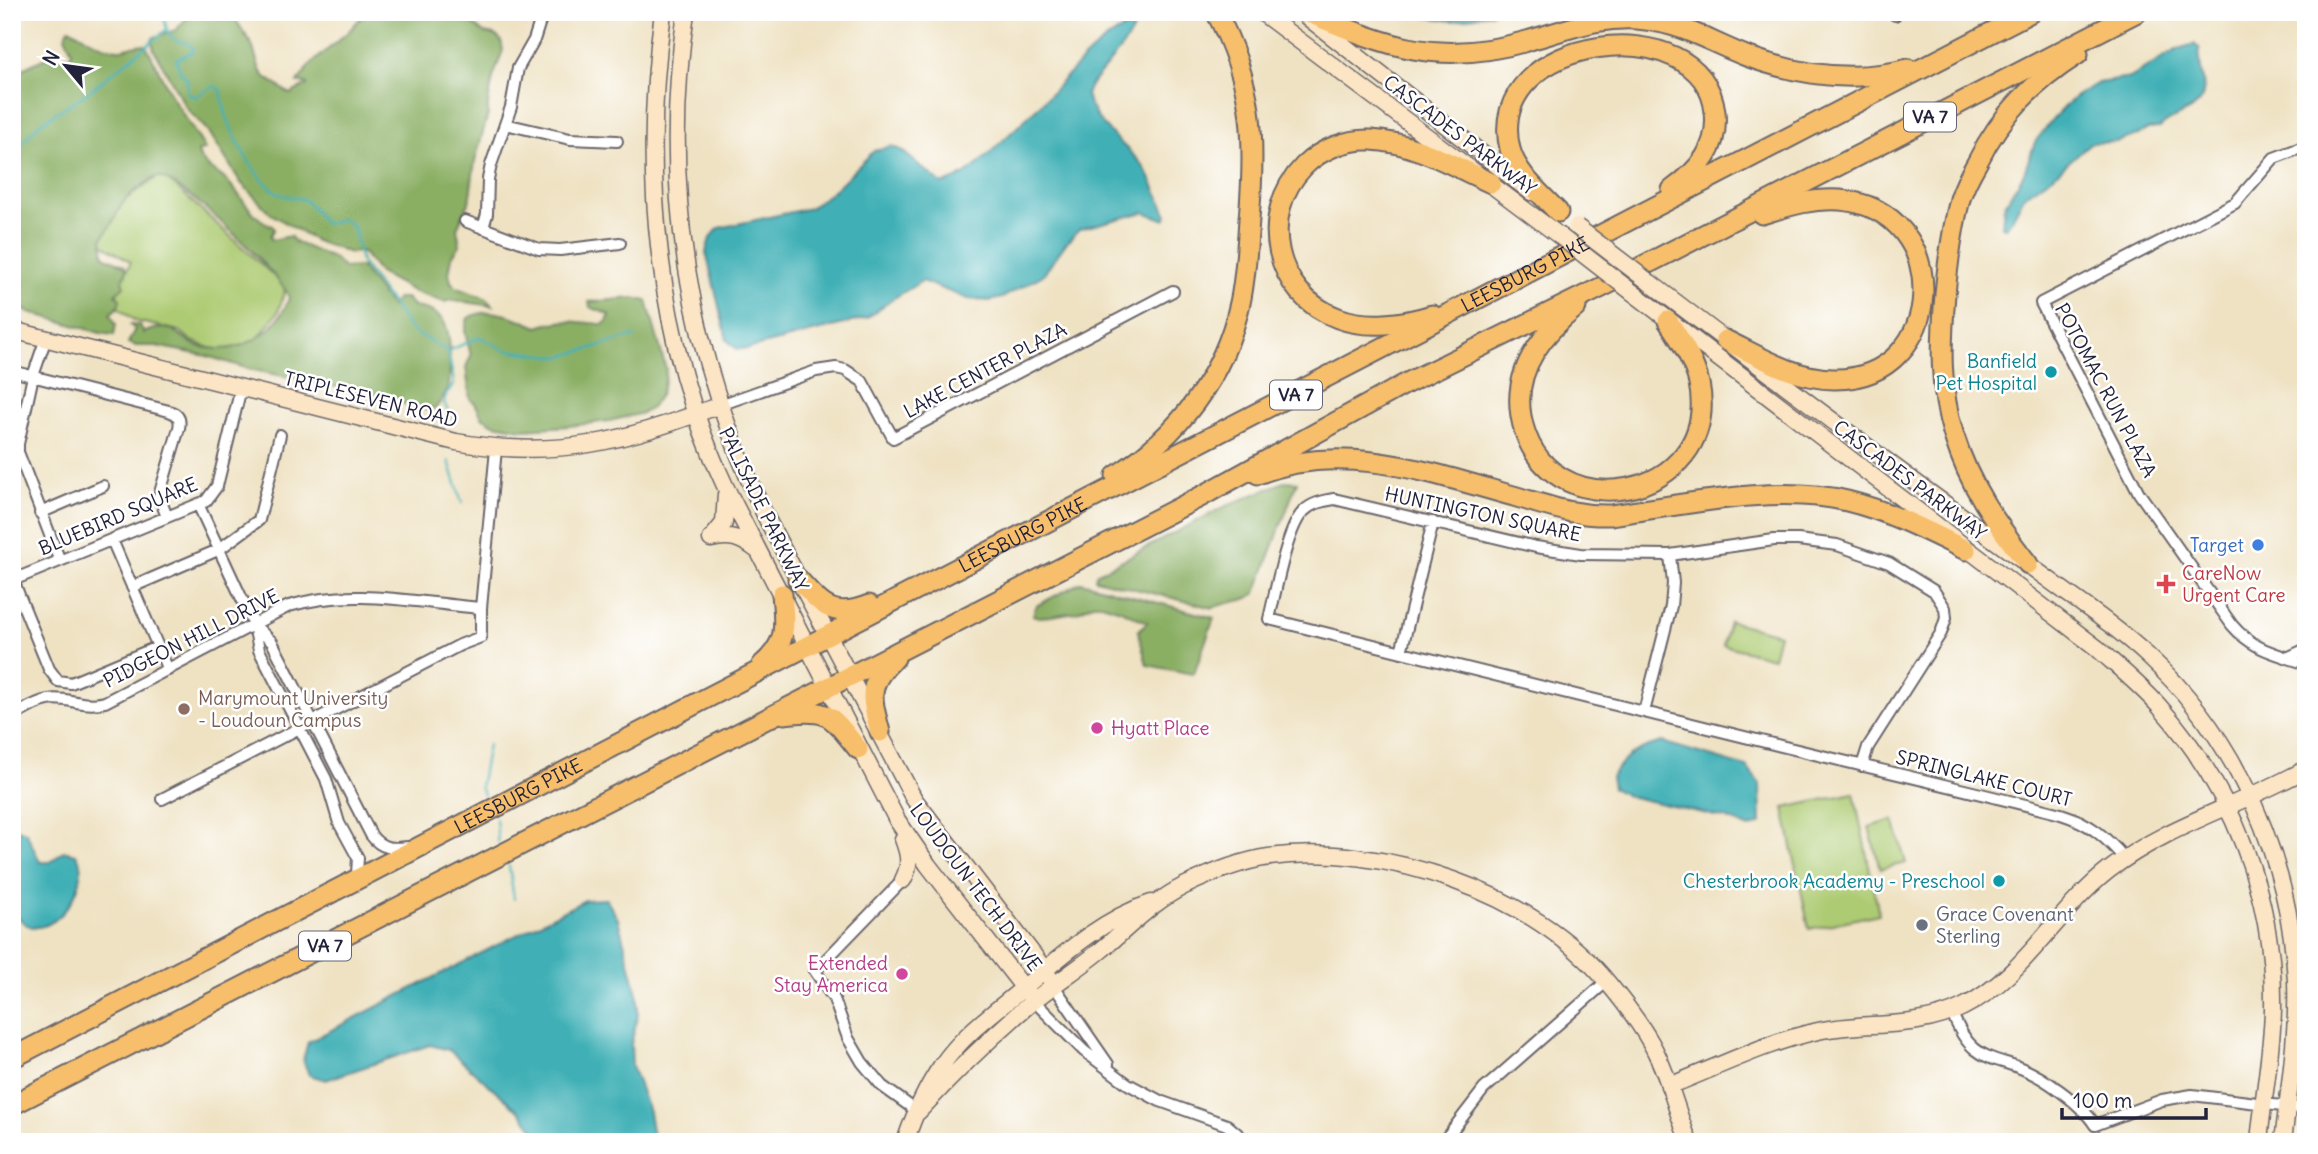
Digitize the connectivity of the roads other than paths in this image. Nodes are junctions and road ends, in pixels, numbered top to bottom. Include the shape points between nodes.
1 (543, 12) edge
2 (663, 12) edge
3 (686, 12) edge
4 (1216, 12) edge
5 (1261, 12) edge
6 (1303, 12) edge
7 (2031, 12) edge
8 (2137, 12) edge
9 (2143, 12) edge
10 (1973, 42) junction
11 (505, 124) junction
12 (617, 141) dead end
13 (2306, 146) edge
14 (1491, 183) junction
15 (1558, 212) junction
16 (465, 221) dead end
17 (1630, 222) junction
18 (1724, 224) junction
19 (483, 228) junction
20 (621, 243) dead end
21 (1602, 286) junction
22 (1172, 290) dead end
23 (1489, 294) junction
24 (1668, 321) junction
25 (12, 330) edge
26 (46, 338) junction
27 (1725, 340) junction
28 (12, 371) edge
29 (33, 376) junction
30 (241, 388) junction
31 (720, 405) junction
32 (697, 414) junction
33 (280, 435) dead end
34 (496, 449) junction
35 (103, 486) dead end
36 (726, 488) junction
37 (1202, 496) junction
38 (198, 505) junction
39 (40, 513) junction
40 (167, 517) junction
41 (1433, 522) junction
42 (1036, 528) junction
43 (112, 540) junction
44 (218, 550) junction
45 (758, 550) junction
46 (1966, 550) junction
47 (1670, 555) junction
48 (60, 561) junction
49 (2028, 564) junction
50 (939, 577) junction
51 (13, 579) edge
52 (798, 579) junction
53 (132, 587) junction
54 (782, 594) junction
55 (481, 608) junction
56 (254, 625) junction
57 (830, 636) junction
58 (157, 647) junction
59 (809, 647) junction
60 (907, 647) junction
61 (2306, 649) edge
62 (1401, 652) junction
63 (2289, 656) junction
64 (2306, 664) edge
65 (168, 670) junction
66 (850, 676) junction
67 (746, 678) junction
68 (827, 686) junction
69 (1644, 712) junction
70 (769, 716) junction
71 (12, 718) edge
72 (312, 720) junction
73 (299, 727) junction
74 (880, 732) junction
75 (858, 749) junction
76 (1862, 766) junction
77 (2306, 769) edge
78 (2251, 795) junction
79 (162, 799) dead end
80 (2227, 806) junction
81 (897, 820) junction
82 (435, 837) junction
83 (2125, 859) junction
84 (903, 880) junction
85 (349, 883) junction
86 (944, 885) junction
87 (1160, 900) junction
88 (1045, 970) junction
89 (1607, 981) junction
90 (1055, 986) junction
91 (1024, 987) junction
92 (1034, 1001) junction
93 (1951, 1012) junction
94 (12, 1059) edge
95 (1114, 1072) junction
96 (1669, 1086) junction
97 (2263, 1102) junction
98 (12, 1105) edge
99 (2287, 1106) junction
100 (2306, 1109) edge
101 (918, 1112) junction
102 (905, 1142) edge
103 (1247, 1142) edge
104 (1443, 1142) edge
105 (1689, 1142) edge
106 (2259, 1142) edge
107 (2283, 1142) edge

1 - 11 street via 518,68
2 - 32 main road, PALISADE PARKWAY via 653,134 656,226 673,329
3 - 31 main road, PALISADE PARKWAY via 675,136 680,221 697,323
4 - 42 highway via 1243,76 1253,133 1244,281 1233,330 1200,397 1171,433 1132,466
5 - 14 main road, CASCADES PARKWAY
6 - 10 highway via 1377,42 1460,54 1605,20 1647,20 1688,29 1767,63 1839,76 1905,70 1936,62
6 - 15 main road, CASCADES PARKWAY
7 - 10 highway, LEESBURG PIKE / VA 7
8 - 18 highway, VA 7
9 - 49 highway via 2054,70 2013,106 1969,178 1953,231 1941,344 1943,397 1979,495
10 - 17 highway, LEESBURG PIKE / VA 7
11 - 12 street via 570,139
11 - 19 street via 488,179
13 - 63 street, POTOMAC RUN PLAZA via 2274,158 2235,203 2041,303 2133,483 2159,522 2237,631 2268,653
14 - 23 highway via 1414,149 1384,142 1340,144 1307,163 1286,189 1276,226 1279,254 1289,278 1311,303 1339,318 1405,322
14 - 24 main road, CASCADES PARKWAY, bridge
15 - 17 highway via 1523,174 1510,149 1509,119 1518,93 1542,67 1558,59 1611,48 1649,48 1682,59 1704,81 1715,106 1716,128 1699,167
15 - 27 main road, CASCADES PARKWAY, bridge
16 - 19 street
17 - 23 highway, LEESBURG PIKE / VA 7
18 - 21 highway, VA 7
18 - 27 highway via 1809,201 1863,204 1905,234 1920,262 1924,293 1921,314 1908,342 1885,364 1857,377 1811,377
19 - 20 street via 539,249
21 - 24 highway via 1542,340 1521,387 1522,418 1533,448 1571,483 1601,491 1643,486 1670,470 1689,445 1700,416 1699,384
21 - 37 highway, VA 7 via 1407,383
22 - 31 street, LAKE CENTER PLAZA via 893,438 862,381 845,370 816,372
23 - 42 highway, LEESBURG PIKE / VA 7
24 - 46 main road, CASCADES PARKWAY
25 - 26 main road, TRIPLESEVEN ROAD
26 - 29 street
26 - 30 main road, TRIPLESEVEN ROAD
27 - 49 main road, CASCADES PARKWAY
28 - 29 street
29 - 39 street via 18,452
29 - 40 street via 177,415 179,428 159,496
30 - 34 main road, TRIPLESEVEN ROAD
30 - 38 street, BLUEBIRD SQUARE via 216,490
31 - 32 main road, TRIPLESEVEN ROAD
31 - 52 main road, PALISADE PARKWAY via 749,483
32 - 34 main road, TRIPLESEVEN ROAD via 597,445
32 - 36 main road, PALISADE PARKWAY
33 - 44 street via 258,520
34 - 55 street
35 - 39 street
36 - 45 main road, PALISADE PARKWAY
36 - 45 main road via 726,517 711,540 735,537
37 - 46 highway via 1294,464 1369,461 1415,468 1590,516 1764,495 1843,500 1894,515
37 - 60 highway, VA 7
38 - 40 street, BLUEBIRD SQUARE
38 - 44 street
39 - 48 street
40 - 43 street, BLUEBIRD SQUARE
41 - 47 street, HUNTINGTON SQUARE via 1570,553
41 - 62 street
41 - 62 street, HUNTINGTON SQUARE via 1334,499 1313,505 1293,526 1269,619
42 - 50 highway, LEESBURG PIKE / VA 7
43 - 48 street, BLUEBIRD SQUARE
43 - 53 street
44 - 53 street
44 - 56 street
45 - 54 main road, PALISADE PARKWAY
46 - 80 main road, CASCADES PARKWAY via 2097,648 2146,691 2194,750
47 - 69 street via 1671,606
47 - 76 street, HUNTINGTON SQUARE via 1763,540 1819,542 1867,553 1934,591 1945,608 1944,625 1868,747
48 - 51 street, BLUEBIRD SQUARE
49 - 78 main road, CASCADES PARKWAY via 2114,627 2163,670 2212,729
50 - 52 highway via 846,612 820,603
50 - 57 highway, LEESBURG PIKE / VA 7
51 - 58 street via 58,681 71,683
52 - 57 main road, PALISADE PARKWAY
53 - 58 street
54 - 59 main road, PALISADE PARKWAY
54 - 67 highway via 785,630 780,646
55 - 56 street, PIDGEON HILL DRIVE via 330,596 289,606
55 - 72 street via 481,637
56 - 65 street, PIDGEON HILL DRIVE
56 - 72 street via 272,642
56 - 73 street via 259,650
57 - 59 highway, LEESBURG PIKE / VA 7
57 - 66 main road, PALISADE PARKWAY
58 - 65 street
59 - 67 highway, LEESBURG PIKE / VA 7
59 - 68 main road, PALISADE PARKWAY
60 - 66 highway, VA 7
60 - 74 highway via 873,686
61 - 63 street
62 - 69 street, HUNTINGTON SQUARE
63 - 64 street, POTOMAC RUN PLAZA
65 - 71 street, PIDGEON HILL DRIVE via 105,702 86,705 49,699
66 - 68 highway, VA 7
66 - 74 main road, LOUDOUN TECH DRIVE
67 - 82 highway, LEESBURG PIKE / VA 7
68 - 70 highway, VA 7
68 - 75 main road, LOUDOUN TECH DRIVE
69 - 76 street, HUNTINGTON SQUARE
70 - 75 highway via 811,710 822,713 840,726
70 - 98 highway, VA 7
72 - 73 street
72 - 82 street via 375,841 397,848
73 - 79 street
73 - 85 street via 358,858 357,873
74 - 88 main road, LOUDOUN TECH DRIVE via 914,799
75 - 81 main road, LOUDOUN TECH DRIVE
76 - 83 street, SPRINGLAKE COURT via 2077,818 2101,833
77 - 78 main road
78 - 80 main road
78 - 99 main road, CASCADES PARKWAY via 2284,897 2294,957 2296,1022
80 - 83 main road
80 - 97 main road, CASCADES PARKWAY via 2248,856 2270,951 2272,1027
81 - 84 main road via 910,860
81 - 86 main road, LOUDOUN TECH DRIVE
82 - 85 highway, LEESBURG PIKE / VA 7
83 - 93 main road via 2072,904 2003,980
84 - 86 main road via 924,877
84 - 101 street via 815,971 834,999 862,1062 882,1086
85 - 94 highway, LEESBURG PIKE / VA 7
86 - 91 main road, LOUDOUN TECH DRIVE
87 - 88 main road via 1127,911
87 - 89 main road via 1197,880 1260,859 1304,854 1375,859 1495,895 1572,944
87 - 90 main road
88 - 90 main road, LOUDOUN TECH DRIVE
88 - 91 main road
89 - 96 main road via 1651,1044
89 - 104 street via 1484,1089
90 - 92 main road
90 - 95 street
91 - 92 main road, LOUDOUN TECH DRIVE
91 - 101 main road via 966,1036 943,1063
92 - 95 street via 1084,1051
92 - 101 main road
93 - 96 main road via 1913,1022 1832,1029 1792,1038
93 - 97 street via 1960,1033 1977,1051 2031,1072 2083,1110 2095,1125 2177,1096
95 - 103 street via 1144,1094 1227,1125
96 - 105 main road
97 - 99 street
97 - 106 main road, CASCADES PARKWAY
99 - 100 street
99 - 107 main road, CASCADES PARKWAY
101 - 102 main road

